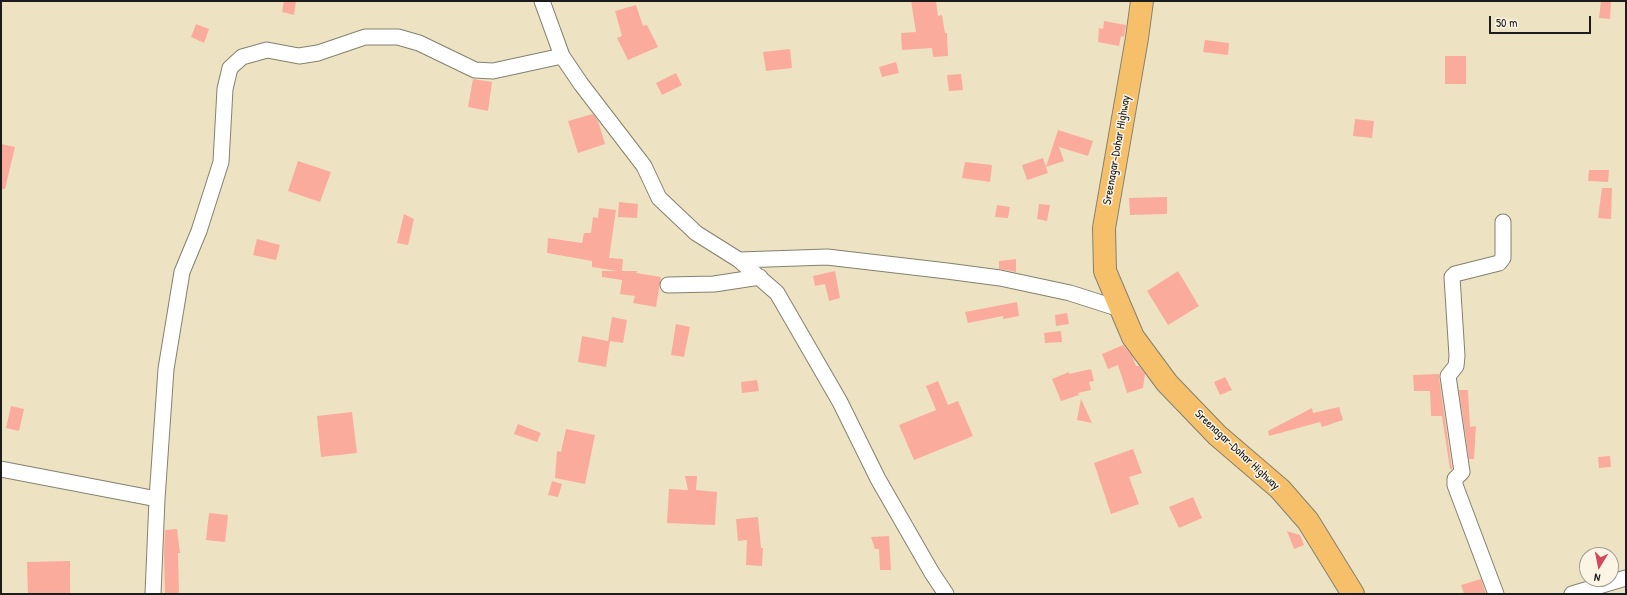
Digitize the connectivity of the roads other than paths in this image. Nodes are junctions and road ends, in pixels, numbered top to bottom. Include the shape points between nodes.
1 (542, 1) edge
2 (1142, 1) edge
3 (562, 56) junction
4 (1503, 222) dead end
5 (739, 260) junction
6 (760, 278) junction
7 (668, 285) dead end
8 (1120, 309) junction
9 (1, 469) edge
10 (157, 499) junction
11 (1626, 578) edge
12 (153, 594) edge
13 (946, 594) edge
14 (1353, 594) edge
15 (1496, 594) edge
16 (1572, 594) edge

1 - 3 street
2 - 8 main road, Sreenagar-Dohar Highway via 1104,228 1105,272
3 - 5 street via 644,166 659,198 696,233
3 - 10 street via 493,70 475,70 419,43 398,37 365,37 318,53 299,56 267,50 242,57 230,68 225,90 221,162 199,231 182,272 166,369
4 - 15 street via 1503,258 1499,263 1455,274 1452,277 1457,356 1456,366 1448,376 1462,472 1455,479 1455,484
5 - 6 street
5 - 8 street via 827,257 947,271 1000,278 1070,293
6 - 7 street via 714,284
6 - 13 street via 777,293 840,402 878,479
8 - 14 main road, Sreenagar-Dohar Highway via 1133,337 1167,383 1217,435 1280,489 1308,521
9 - 10 street
10 - 12 street
11 - 16 street

